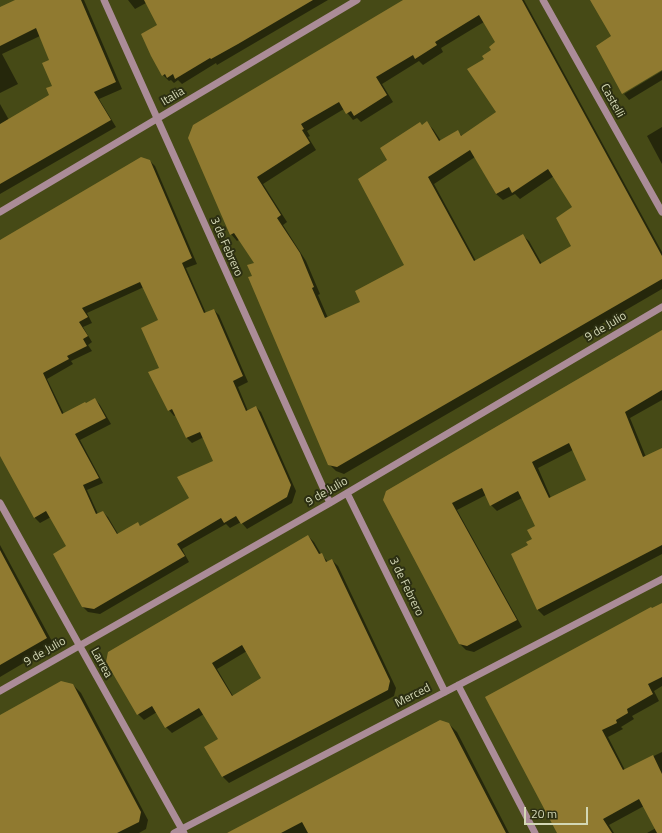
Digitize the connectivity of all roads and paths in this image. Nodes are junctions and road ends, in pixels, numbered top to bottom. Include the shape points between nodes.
1 (104, 0) edge
2 (357, 0) edge
3 (543, 0) edge
4 (157, 120) junction
5 (0, 212) edge
6 (662, 212) edge
7 (662, 307) edge
8 (347, 493) junction
9 (0, 503) edge
10 (330, 503) junction
11 (662, 579) edge
12 (79, 645) junction
13 (458, 685) junction
14 (0, 691) edge
15 (445, 692) junction
16 (183, 831) edge
17 (174, 833) edge
18 (535, 833) edge

1 - 4 street, 3 de Febrero
2 - 4 street, Italia
3 - 6 street, Castelli
4 - 5 street, Italia
4 - 10 street, 3 de Febrero
7 - 8 street, 9 de Julio
8 - 10 street, 9 de Julio
8 - 15 street, 3 de Febrero
9 - 12 street, Larrea
10 - 12 street, 9 de Julio
11 - 13 street, Merced
12 - 14 street, 9 de Julio
12 - 16 street, Larrea
13 - 15 street, Merced
13 - 18 street
15 - 16 street, Merced
16 - 17 street, Merced

